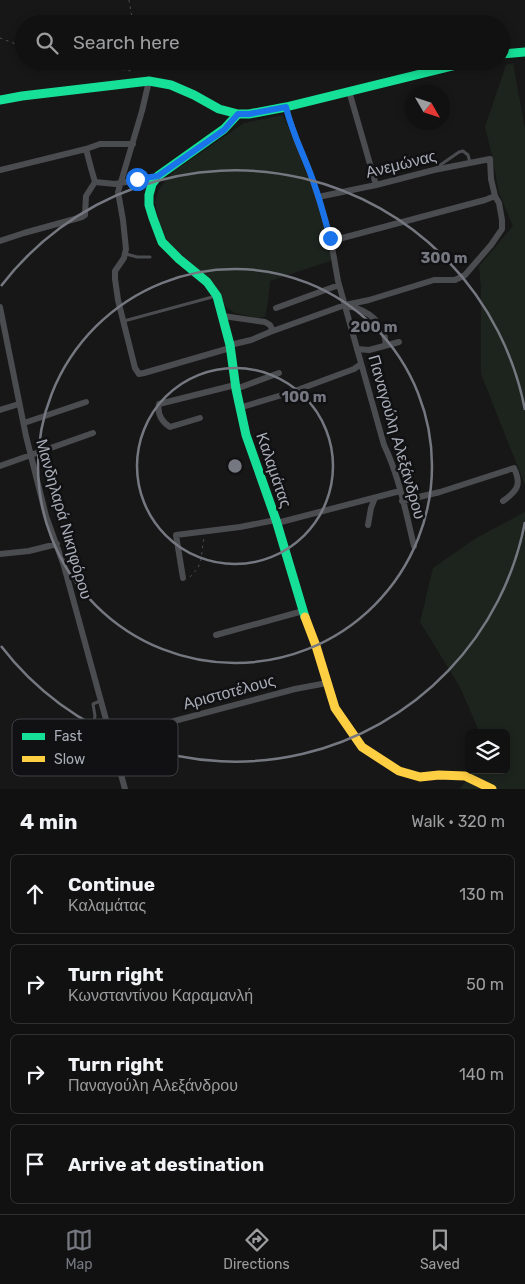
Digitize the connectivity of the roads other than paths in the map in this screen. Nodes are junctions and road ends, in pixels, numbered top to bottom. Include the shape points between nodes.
1 (525, 52) edge
2 (510, 53) edge
3 (436, 70) edge
4 (149, 82) junction
5 (350, 91) junction
6 (0, 100) edge
7 (286, 107) junction
8 (238, 114) junction
9 (133, 144) junction
10 (86, 148) junction
11 (470, 163) junction
12 (0, 170) edge
13 (434, 170) junction
14 (158, 176) junction
15 (95, 182) junction
16 (120, 183) junction
17 (376, 185) junction
18 (495, 196) junction
19 (318, 197) junction
20 (331, 240) junction
21 (0, 241) edge
22 (126, 254) junction
23 (150, 256) dead end
24 (339, 285) junction
25 (217, 296) junction
26 (345, 305) junction
27 (0, 307) edge
28 (276, 308) dead end
29 (223, 316) junction
30 (124, 321) junction
31 (270, 332) junction
32 (399, 342) dead end
33 (386, 345) junction
34 (230, 346) junction
35 (357, 349) junction
36 (361, 364) junction
37 (279, 373) dead end
38 (236, 387) junction
39 (86, 402) dead end
40 (19, 404) junction
41 (240, 408) junction
42 (0, 410) edge
43 (200, 418) dead end
44 (24, 423) junction
45 (93, 433) dead end
46 (31, 456) junction
47 (0, 466) edge
48 (400, 491) junction
49 (374, 498) junction
50 (402, 501) junction
51 (503, 501) dead end
52 (276, 521) junction
53 (368, 525) dead end
54 (57, 544) junction
55 (414, 546) dead end
56 (0, 554) edge
57 (183, 578) road end
58 (303, 611) junction
59 (216, 635) dead end
60 (327, 683) junction
61 (100, 701) junction
62 (94, 719) edge
63 (105, 719) edge
64 (178, 720) edge
65 (121, 776) edge
66 (125, 789) edge
67 (492, 789) edge

1 - 2 street
3 - 5 street
4 - 6 street
4 - 8 street via 171,85 219,109
4 - 9 street
5 - 7 street
5 - 17 street
7 - 8 street
7 - 19 street, Παναγούλη Αλεξάνδρου
8 - 14 street via 224,130
9 - 10 street via 100,144
9 - 16 street
10 - 12 street
10 - 15 street
11 - 13 street, Ανεμώνας
11 - 13 lane via 463,151
11 - 18 street, Ανεμώνας via 490,159
13 - 17 street, Ανεμώνας
14 - 16 street
14 - 25 street, Καλαμάτας via 152,184 149,205 162,242
15 - 16 street
15 - 21 street via 86,196 85,215 82,217
16 - 22 street via 118,192
17 - 19 street, Ανεμώνας
18 - 20 street
18 - 26 street via 502,228 465,275 455,280 434,280
19 - 20 street, Παναγούλη Αλεξάνδρου
20 - 24 street, Παναγούλη Αλεξάνδρου
22 - 23 lane
22 - 30 street via 115,271
24 - 26 street, Παναγούλη Αλεξάνδρου
24 - 28 street
25 - 29 street, Καλαμάτας
25 - 30 lane
26 - 31 street
26 - 33 street via 370,314 378,322
26 - 35 street, Παναγούλη Αλεξάνδρου
27 - 40 street, Μανδηλαρά Νικηφόρου
29 - 31 street via 265,322 270,325
29 - 34 street, Καλαμάτας
30 - 34 street via 139,374
31 - 34 street
32 - 33 street
33 - 35 street via 369,350
34 - 38 street, Καλαμάτας
35 - 36 street, Παναγούλη Αλεξάνδρου
36 - 41 street via 292,392
36 - 48 street, Παναγούλη Αλεξάνδρου
37 - 38 street
38 - 41 street, Καλαμάτας
38 - 43 street via 159,404 160,417 170,427
39 - 44 street
40 - 42 street
40 - 44 street, Μανδηλαρά Νικηφόρου
41 - 52 street, Καλαμάτας
44 - 46 street, Μανδηλαρά Νικηφόρου
45 - 46 street
46 - 47 street
46 - 54 street, Μανδηλαρά Νικηφόρου via 46,516
48 - 49 street
48 - 50 street, Παναγούλη Αλεξάνδρου
49 - 52 street
49 - 53 street
50 - 51 street via 514,468 518,486
50 - 55 street, Παναγούλη Αλεξάνδρου
52 - 57 street via 176,535
52 - 58 street, Καλαμάτας
54 - 56 street
54 - 61 street, Μανδηλαρά Νικηφόρου
58 - 59 street
58 - 60 street, Καλαμάτας
60 - 64 street, Αριστοτέλους
60 - 67 street, Καλαμάτας via 335,708 362,747 370,753 399,771 420,777 465,776
61 - 62 lane via 94,704
61 - 63 street, Μανδηλαρά Νικηφόρου
65 - 66 street, Μανδηλαρά Νικηφόρου

